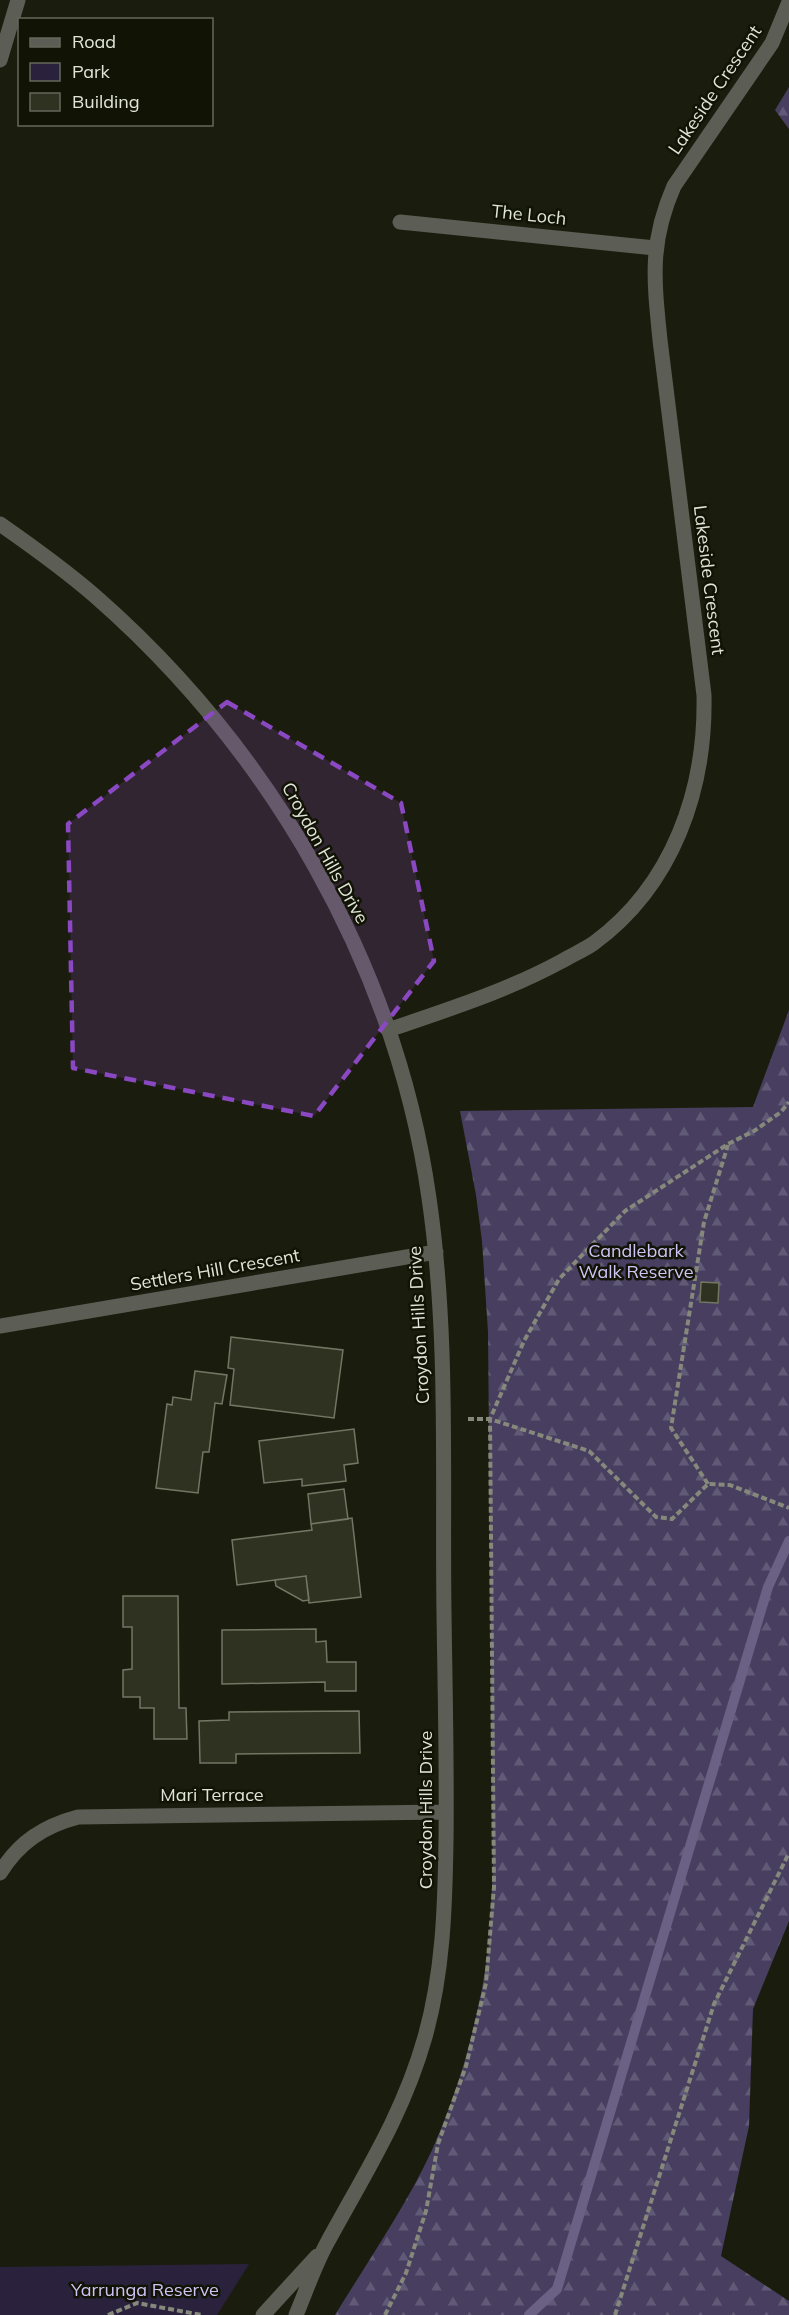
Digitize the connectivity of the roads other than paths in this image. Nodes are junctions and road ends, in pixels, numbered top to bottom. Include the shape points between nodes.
1 (18, 0) edge
2 (789, 2) edge
3 (0, 60) edge
4 (400, 222) dead end
5 (655, 248) junction
6 (0, 524) edge
7 (388, 1030) junction
8 (436, 1252) junction
9 (0, 1326) edge
10 (446, 1812) junction
11 (0, 1872) edge
12 (325, 2247) junction
13 (263, 2315) edge
14 (296, 2315) edge

1 - 3 street
2 - 5 street, Lakeside Crescent via 772,43 674,186
4 - 5 street, The Loch
5 - 7 street, Lakeside Crescent via 660,340 704,695 702,752 689,809 662,866 642,895 593,944 497,992
6 - 7 street, Croydon Hills Drive via 117,616 186,685 227,734 266,786 331,896
7 - 8 street, Croydon Hills Drive via 419,1140
8 - 9 street, Settlers Hill Crescent
8 - 10 street, Croydon Hills Drive via 442,1336
10 - 11 street, Mari Terrace via 78,1817 39,1832 22,1845
10 - 12 street, Croydon Hills Drive via 444,1924 425,2038 392,2128
12 - 13 street, Croydon Hills Drive
12 - 14 street, Croydon Hills Drive

